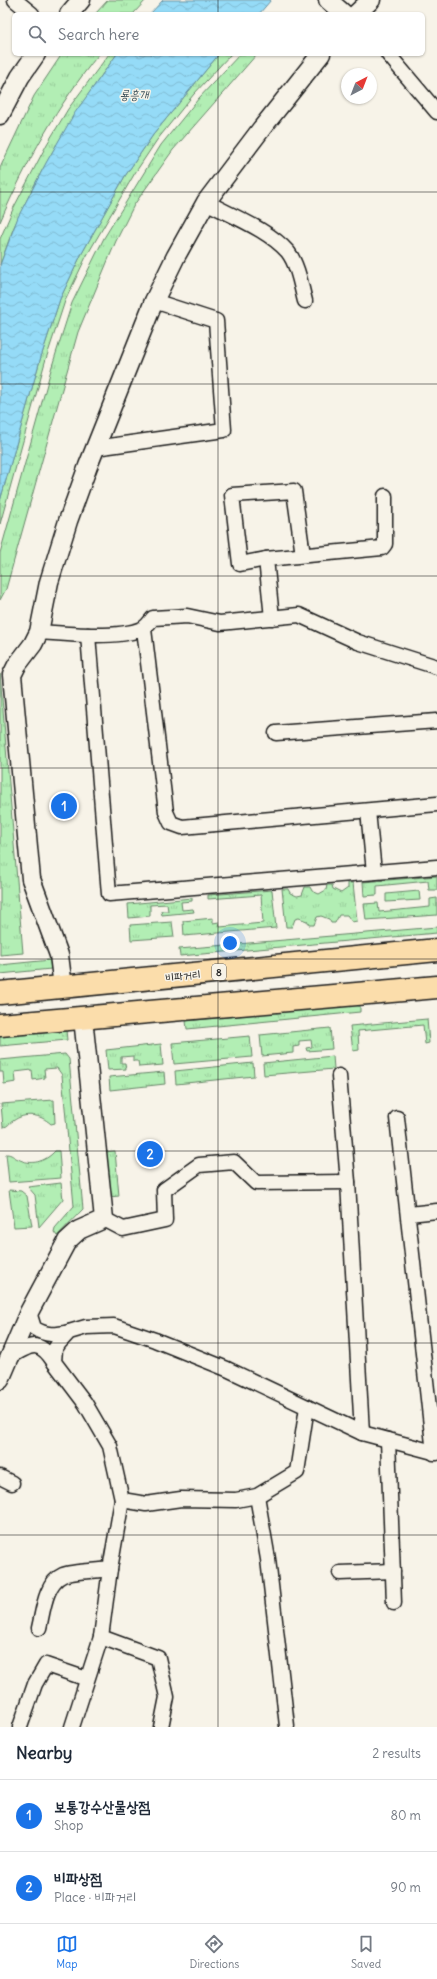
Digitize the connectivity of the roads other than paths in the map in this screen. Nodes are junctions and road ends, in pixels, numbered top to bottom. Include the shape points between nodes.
1 (15, 0) edge
2 (82, 0) edge
3 (328, 0) edge
4 (371, 0) edge
5 (30, 12) edge
6 (71, 12) edge
7 (342, 12) edge
8 (358, 12) edge
9 (35, 56) edge
10 (319, 56) edge
11 (390, 56) edge
12 (437, 112) edge
13 (0, 115) edge
14 (206, 202) junction
15 (154, 301) junction
16 (305, 302) dead end
17 (95, 448) junction
18 (385, 496) dead end
19 (302, 556) junction
20 (266, 559) junction
21 (272, 618) junction
22 (144, 629) junction
23 (39, 632) junction
24 (88, 635) junction
25 (437, 667) edge
26 (437, 721) edge
27 (276, 733) dead end
28 (437, 804) edge
29 (368, 811) junction
30 (437, 867) edge
31 (374, 872) junction
32 (437, 950) edge
33 (63, 987) junction
34 (437, 987) edge
35 (0, 992) edge
36 (83, 1018) junction
37 (0, 1025) edge
38 (339, 1076) dead end
39 (398, 1118) dead end
40 (348, 1182) junction
41 (437, 1211) edge
42 (409, 1214) junction
43 (104, 1219) junction
44 (69, 1332) junction
45 (40, 1333) junction
46 (10, 1357) junction
47 (54, 1362) junction
48 (0, 1380) edge
49 (307, 1407) junction
50 (362, 1433) junction
51 (388, 1440) junction
52 (436, 1453) edge
53 (257, 1496) junction
54 (122, 1500) junction
55 (110, 1569) junction
56 (393, 1571) junction
57 (340, 1574) dead end
58 (394, 1603) dead end
59 (39, 1628) dead end
60 (101, 1637) junction
61 (87, 1679) junction
62 (287, 1726) edge
63 (20, 1727) edge
64 (72, 1727) edge
65 (161, 1727) edge

1 - 5 street
2 - 6 street
3 - 7 street
4 - 8 street
9 - 13 street
10 - 14 street
11 - 12 street
14 - 15 street via 181,245
14 - 16 street via 270,237 288,253 296,267
15 - 17 street
15 - 17 street via 216,322 224,430
17 - 23 street via 65,529 49,582
18 - 19 street via 385,544 382,548
19 - 20 street
19 - 20 street via 294,491 232,495 240,564
20 - 21 street
21 - 22 street via 220,623 187,616 153,618
21 - 25 street via 299,615 358,642
22 - 24 street
22 - 29 street via 166,812 171,823 182,827
23 - 24 street
23 - 33 street via 12,675 30,879 60,955
24 - 31 street via 109,894
26 - 27 street
28 - 29 street
29 - 31 street
30 - 31 street
32 - 33 main road, 비파거리 / 8
33 - 35 main road, 비파거리 / 8
34 - 36 main road
36 - 37 main road
36 - 43 street
38 - 40 street
39 - 42 street
40 - 43 street via 256,1182 234,1162 199,1165 164,1190 165,1220 123,1229
40 - 50 street
41 - 42 street
42 - 52 street
43 - 45 street via 79,1230 67,1241
44 - 45 street
44 - 47 street via 55,1349
44 - 49 street via 86,1327 114,1326 227,1369
45 - 46 street
45 - 46 street via 26,1347
45 - 47 street
46 - 48 street
47 - 54 street via 85,1402 110,1446
49 - 50 street
49 - 53 street via 297,1472
50 - 51 street
51 - 52 street
51 - 56 street
53 - 54 street via 236,1500 181,1499 146,1504
53 - 62 street via 268,1559
54 - 55 street
55 - 59 street via 63,1575 55,1580 49,1590
55 - 60 street
56 - 57 street
56 - 58 street
60 - 61 street
60 - 65 street via 158,1658 167,1697
61 - 63 street via 46,1665 35,1684
61 - 64 street

